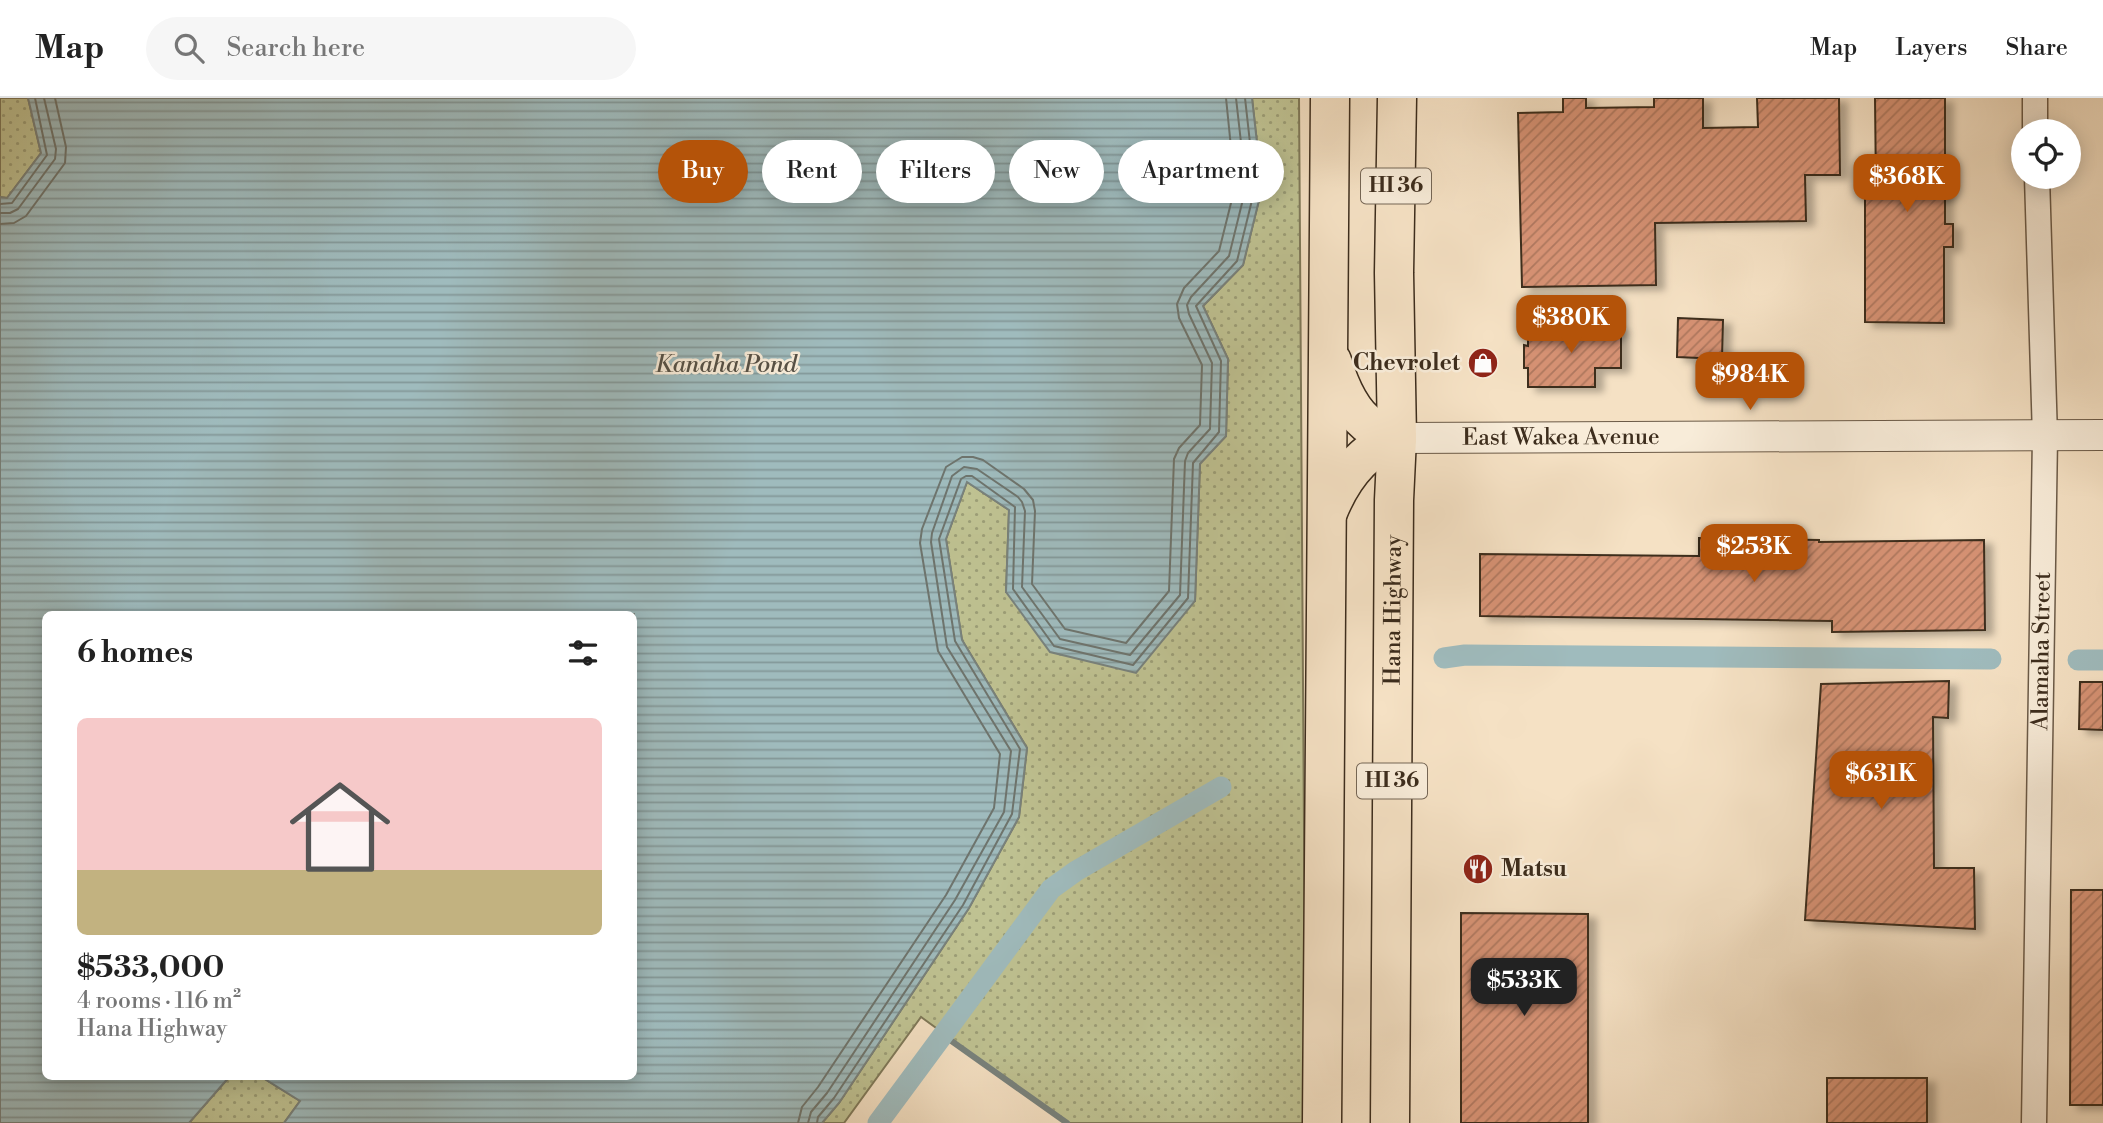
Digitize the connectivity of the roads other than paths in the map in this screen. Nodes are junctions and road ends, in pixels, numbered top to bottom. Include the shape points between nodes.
1 (1330, 98) edge
2 (1397, 98) edge
3 (2035, 98) edge
4 (2035, 119) edge
5 (2037, 189) edge
6 (1328, 346) junction
7 (2103, 435) edge
8 (2045, 437) junction
9 (1397, 438) junction
10 (1327, 514) junction
11 (1322, 1123) edge
12 (1390, 1123) edge
13 (2034, 1123) edge

1 - 6 main road, HI 36
2 - 9 main road, Hana Highway / HI 36
3 - 4 street
5 - 8 street, Alamaha Street
6 - 9 main road, HI 36 via 1355,410 1370,426
6 - 10 main road, HI 36
7 - 8 street, East Wakea Avenue
8 - 9 street, East Wakea Avenue
8 - 13 street, Alamaha Street
9 - 10 main road, HI 36 via 1385,442 1355,467 1340,485
9 - 12 main road, Hana Highway / HI 36
10 - 11 main road, HI 36

